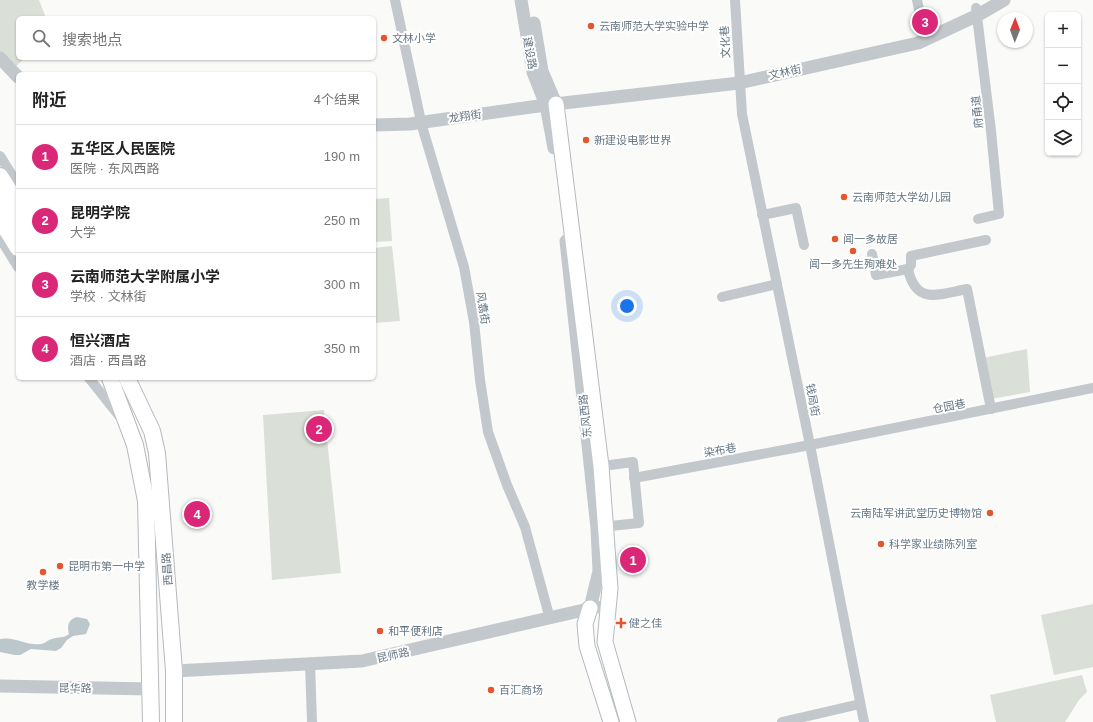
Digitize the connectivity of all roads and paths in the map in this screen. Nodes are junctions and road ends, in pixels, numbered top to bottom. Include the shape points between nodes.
1 (395, 0) edge
2 (521, 0) edge
3 (530, 0) edge
4 (735, 0) edge
5 (917, 0) edge
6 (990, 0) edge
7 (1004, 0) edge
8 (977, 12) junction
9 (924, 36) junction
10 (0, 58) edge
11 (0, 69) edge
12 (16, 75) edge
13 (739, 79) junction
14 (16, 85) edge
15 (550, 102) junction
16 (376, 120) edge
17 (421, 122) junction
18 (376, 125) edge
19 (0, 156) edge
20 (0, 176) edge
21 (16, 182) edge
22 (0, 198) edge
23 (16, 201) edge
24 (762, 215) junction
25 (0, 219) edge
26 (978, 219) dead end
27 (16, 223) edge
28 (0, 238) edge
29 (986, 240) dead end
30 (16, 245) edge
31 (804, 245) dead end
32 (872, 254) dead end
33 (16, 264) edge
34 (908, 270) junction
35 (778, 284) junction
36 (722, 297) dead end
37 (91, 380) edge
38 (100, 380) edge
39 (111, 380) edge
40 (117, 380) edge
41 (128, 380) edge
42 (134, 380) edge
43 (1093, 388) edge
44 (991, 409) junction
45 (146, 418) junction
46 (127, 424) junction
47 (810, 445) junction
48 (596, 467) junction
49 (634, 478) junction
50 (602, 527) junction
51 (608, 606) junction
52 (590, 608) junction
53 (550, 619) junction
54 (310, 663) junction
55 (174, 671) junction
56 (0, 686) edge
57 (150, 689) junction
58 (860, 704) junction
59 (151, 722) edge
60 (174, 722) edge
61 (312, 722) edge
62 (611, 722) edge
63 (628, 722) edge
64 (782, 722) edge
65 (864, 722) edge

1 - 17 street, 风翥街
2 - 15 street, 建设路 via 533,72
3 - 15 street, 建设路
4 - 13 street, 文化巷
5 - 9 street
6 - 8 street, 文林街
7 - 8 street, 文林街
8 - 9 street, 文林街
8 - 26 street, 府甬道 via 999,214
9 - 13 street, 文林街 via 915,43
10 - 12 street
11 - 14 street
13 - 15 street, 文林街
13 - 24 street, 钱局街 via 742,114
15 - 17 street, 龙翔街
15 - 48 main road, 东风西路
16 - 17 street, 龙翔街
17 - 18 street, 龙翔街
17 - 53 street, 风翥街 via 464,266 488,432 525,526
19 - 21 street
20 - 23 main road
22 - 27 main road
24 - 31 street via 796,208
24 - 35 street, 钱局街
25 - 30 main road
28 - 33 street
29 - 34 street via 911,256
32 - 34 street via 876,275
34 - 44 street via 915,289 922,294 967,289
35 - 36 street
35 - 47 street, 钱局街
37 - 46 street
38 - 46 main road, 西昌路
39 - 46 main road, 西昌路
40 - 45 main road, 西昌路
41 - 45 main road, 西昌路
42 - 45 street
43 - 44 street, 仓园巷
44 - 47 street, 仓园巷
45 - 55 main road, 西昌路 via 152,431 161,478
46 - 57 main road, 西昌路 via 138,459 146,501
47 - 49 street, 染布巷
47 - 58 street, 钱局街
48 - 49 street via 633,462
48 - 50 main road, 东风西路
49 - 50 street via 639,523
50 - 51 main road, 东风西路 via 610,588
50 - 52 street, 东风西路 via 599,571
51 - 52 street, 昆师路
51 - 63 main road, 东风西路 via 605,642
52 - 53 street, 昆师路
52 - 62 main road, 东风西路 via 585,624 588,646
53 - 54 street, 昆师路 via 362,661
54 - 55 street, 昆师路
54 - 61 street
55 - 60 main road, 西昌路
56 - 57 street, 昆华路
57 - 59 main road, 西昌路
58 - 64 street
58 - 65 street, 钱局街

